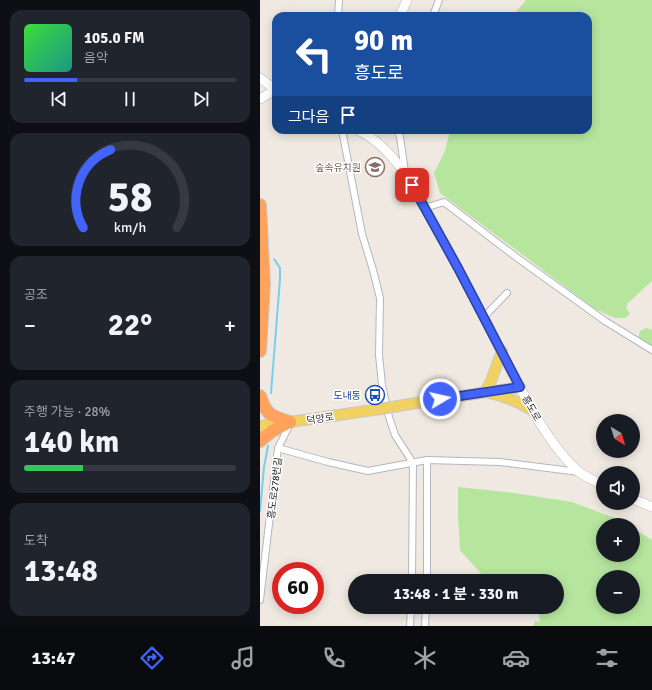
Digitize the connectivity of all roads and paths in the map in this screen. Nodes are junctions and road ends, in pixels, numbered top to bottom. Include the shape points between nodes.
1 (339, 0) edge
2 (407, 0) edge
3 (439, 0) edge
4 (338, 12) edge
5 (402, 12) edge
6 (434, 12) edge
7 (260, 78) edge
8 (272, 87) edge
9 (272, 92) edge
10 (260, 99) edge
11 (343, 134) edge
12 (365, 134) edge
13 (399, 134) edge
14 (406, 174) junction
15 (260, 205) edge
16 (425, 208) junction
17 (507, 294) dead end
18 (484, 317) junction
19 (652, 350) edge
20 (260, 351) edge
21 (502, 351) junction
22 (520, 387) junction
23 (485, 392) junction
24 (260, 396) edge
25 (532, 410) junction
26 (290, 422) junction
27 (260, 426) edge
28 (260, 441) edge
29 (278, 448) junction
30 (427, 460) junction
31 (413, 463) junction
32 (580, 472) junction
33 (596, 481) edge
34 (640, 502) edge
35 (652, 507) edge
36 (412, 574) edge
37 (427, 574) edge
38 (260, 600) edge
39 (411, 614) edge
40 (426, 614) edge
41 (410, 626) edge
42 (425, 626) edge

1 - 4 street
2 - 5 street
3 - 6 street
7 - 8 street
9 - 10 street
11 - 31 street via 362,234 380,298 379,355 382,385 395,435
12 - 14 street, 흥도로 via 384,148
13 - 14 street
14 - 16 street, 흥도로
15 - 20 highway via 264,284
16 - 18 street, 흥도로
16 - 19 street via 444,202 605,321
17 - 18 street
18 - 21 street, 흥도로
21 - 22 street, 흥도로
21 - 23 main road
22 - 23 main road
22 - 25 street, 흥도로
23 - 25 main road via 499,394
23 - 26 main road, 덕양로, bridge
24 - 26 highway via 264,408 269,413
25 - 32 street, 흥도로 via 555,446
26 - 27 main road, 덕양로
26 - 28 highway via 272,431
26 - 29 street, 흥도로278번길
29 - 31 street, 흥도로278번길 via 368,471
29 - 38 street, 흥도로278번길
30 - 31 street, 흥도로278번길
30 - 32 street, 흥도로278번길 via 500,462
30 - 37 street
31 - 36 street
32 - 33 street, 흥도로
34 - 35 street
39 - 41 street
40 - 42 street

